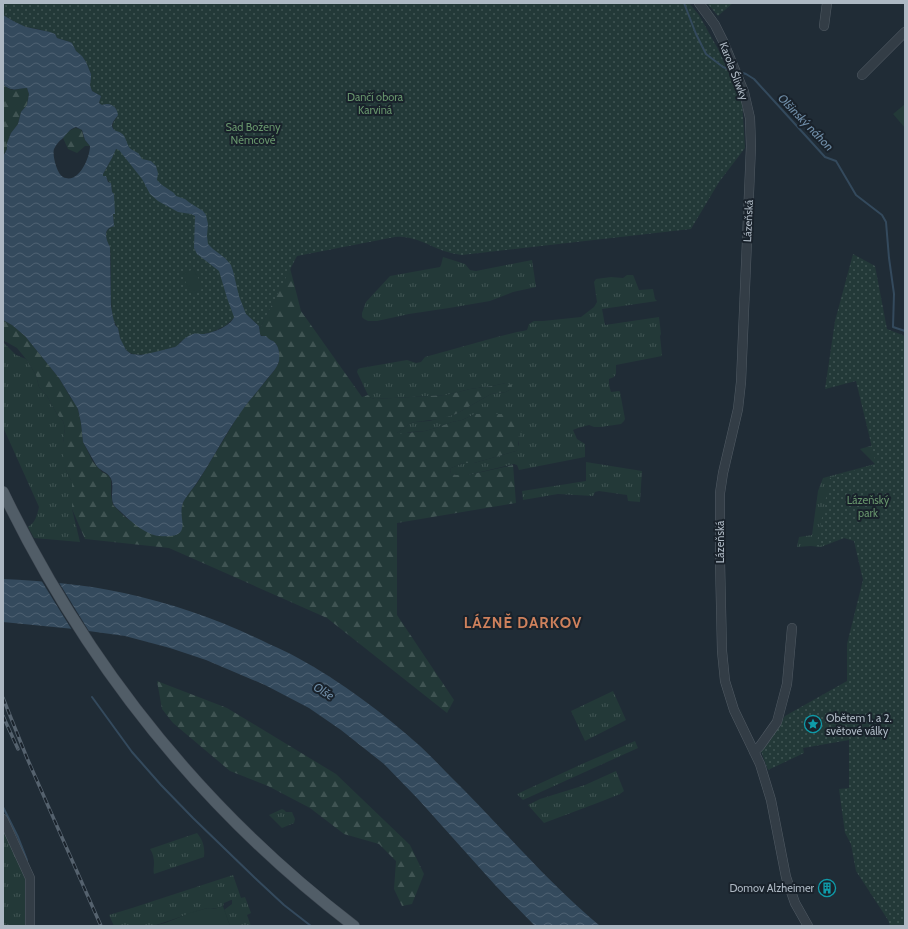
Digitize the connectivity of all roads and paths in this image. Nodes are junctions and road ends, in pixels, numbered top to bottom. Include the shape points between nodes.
1 (698, 3) edge
2 (827, 3) edge
3 (824, 26) dead end
4 (905, 32) edge
5 (862, 75) dead end
6 (751, 146) joint
7 (3, 492) edge
8 (792, 628) dead end
9 (754, 752) junction
10 (3, 819) edge
11 (30, 926) edge
12 (354, 926) edge
13 (808, 926) edge

1 - 6 street, Karola Śliwky via 715,25 744,92 750,118
2 - 3 street
4 - 5 street
6 - 9 street, Lázeňská via 741,382 738,409 720,493 720,561 725,680 734,710
7 - 12 main road via 46,574 82,634 150,727 194,779 262,848
8 - 9 street via 787,684 777,722
9 - 13 street, Lázeňská via 771,800 786,877 795,903
10 - 11 street via 30,878

